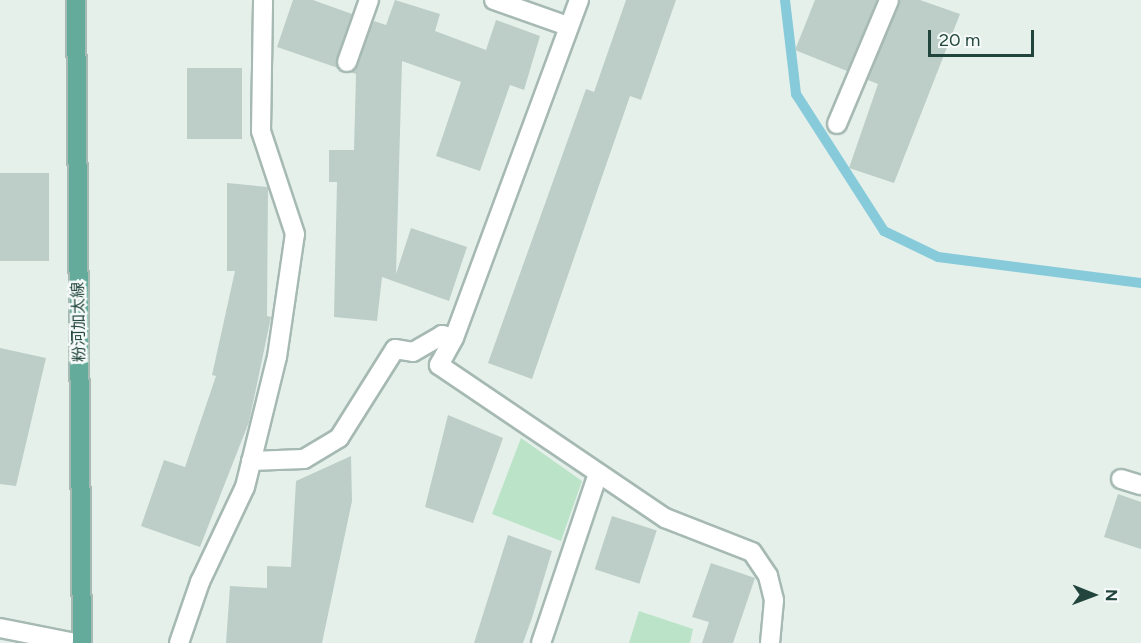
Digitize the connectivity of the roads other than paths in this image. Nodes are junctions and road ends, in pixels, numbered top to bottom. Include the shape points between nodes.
1 (76, 0) edge
2 (263, 0) edge
3 (369, 0) edge
4 (494, 0) edge
5 (579, 0) edge
6 (889, 0) edge
7 (568, 26) junction
8 (347, 62) dead end
9 (837, 124) dead end
10 (454, 338) junction
11 (251, 461) junction
12 (597, 477) junction
13 (1121, 479) dead end
14 (1141, 484) edge
15 (0, 628) edge
16 (76, 643) edge
17 (82, 643) edge
18 (179, 643) edge
19 (541, 643) edge
20 (770, 643) edge

1 - 17 main road, 粉河加太線
2 - 11 street via 261,131 295,234 277,357
3 - 8 street
4 - 7 street
5 - 7 street
6 - 9 street
7 - 10 street
10 - 11 street via 442,336 413,352 395,350 339,438 304,459
10 - 12 street via 439,365
11 - 18 street
12 - 19 street
12 - 20 street via 664,518 752,552 768,576 774,600
13 - 14 street
15 - 16 street

